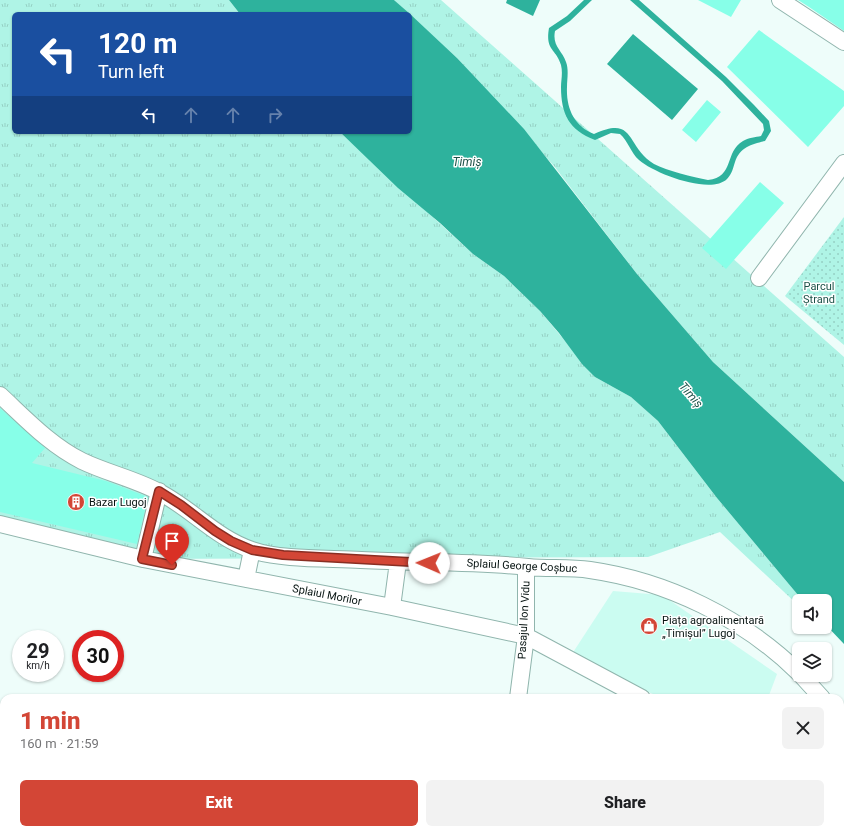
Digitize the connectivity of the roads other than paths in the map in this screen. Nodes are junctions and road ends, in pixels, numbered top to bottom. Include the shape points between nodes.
1 (780, 0) edge
2 (844, 42) edge
3 (844, 163) edge
4 (759, 278) dead end
5 (0, 395) edge
6 (159, 491) junction
7 (0, 524) edge
8 (252, 550) junction
9 (142, 559) junction
10 (398, 562) junction
11 (526, 567) junction
12 (246, 579) junction
13 (392, 607) junction
14 (526, 636) junction
15 (792, 666) edge
16 (807, 682) edge
17 (519, 694) edge
18 (635, 694) edge
19 (818, 694) edge

1 - 2 street
3 - 4 street
5 - 6 street, Splaiul George Coșbuc via 60,448 81,461
6 - 8 street, Splaiul George Coșbuc via 215,531
6 - 9 street
7 - 9 street, Splaiul Morilor
8 - 10 street, Splaiul George Coșbuc via 283,555
8 - 12 street
9 - 12 street, Splaiul Morilor
10 - 11 street, Splaiul George Coșbuc
10 - 13 street
11 - 14 street, Pasajul Ion Vidu
11 - 15 street, Splaiul George Coșbuc via 588,570 626,576 658,586 724,616
12 - 13 street, Splaiul Morilor
13 - 14 street, Splaiul Morilor
14 - 17 street, Pasajul Ion Vidu
14 - 18 street, Splaiul Morilor
16 - 19 street, Splaiul George Coșbuc

